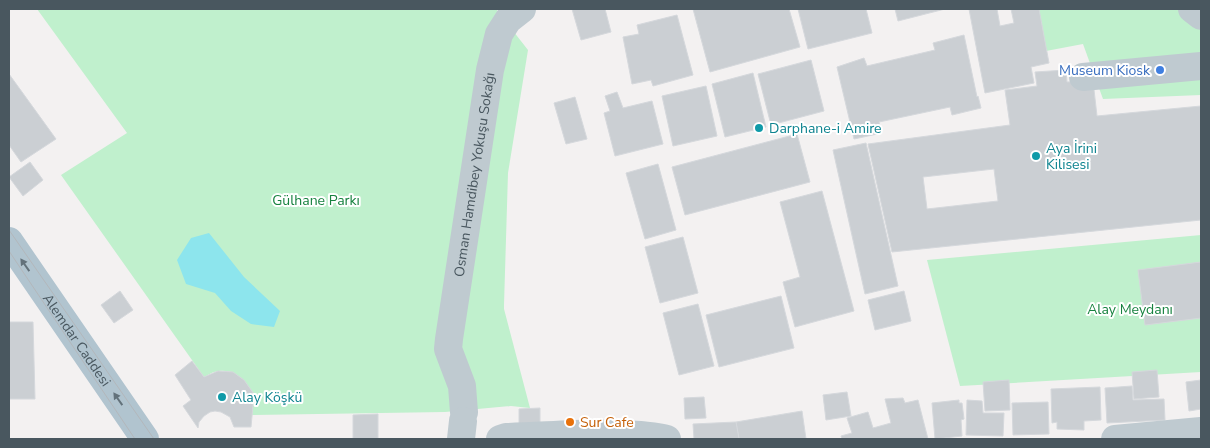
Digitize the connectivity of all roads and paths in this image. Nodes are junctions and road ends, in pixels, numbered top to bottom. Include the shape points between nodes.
1 (522, 9) edge
2 (1192, 9) edge
3 (1201, 16) edge
4 (1201, 66) edge
5 (1083, 77) dead end
6 (9, 241) edge
7 (462, 424) edge
8 (1201, 431) edge
9 (146, 439) edge
10 (500, 439) edge
11 (666, 439) edge
12 (1115, 439) edge

1 - 7 street, Osman Hamdibey Yokuşu Sokağı via 508,20 499,34 490,70 448,349 462,386
2 - 3 street
4 - 5 street
9 -> 6 main road, Alemdar Caddesi
8 - 12 street
10 - 11 street via 629,434

